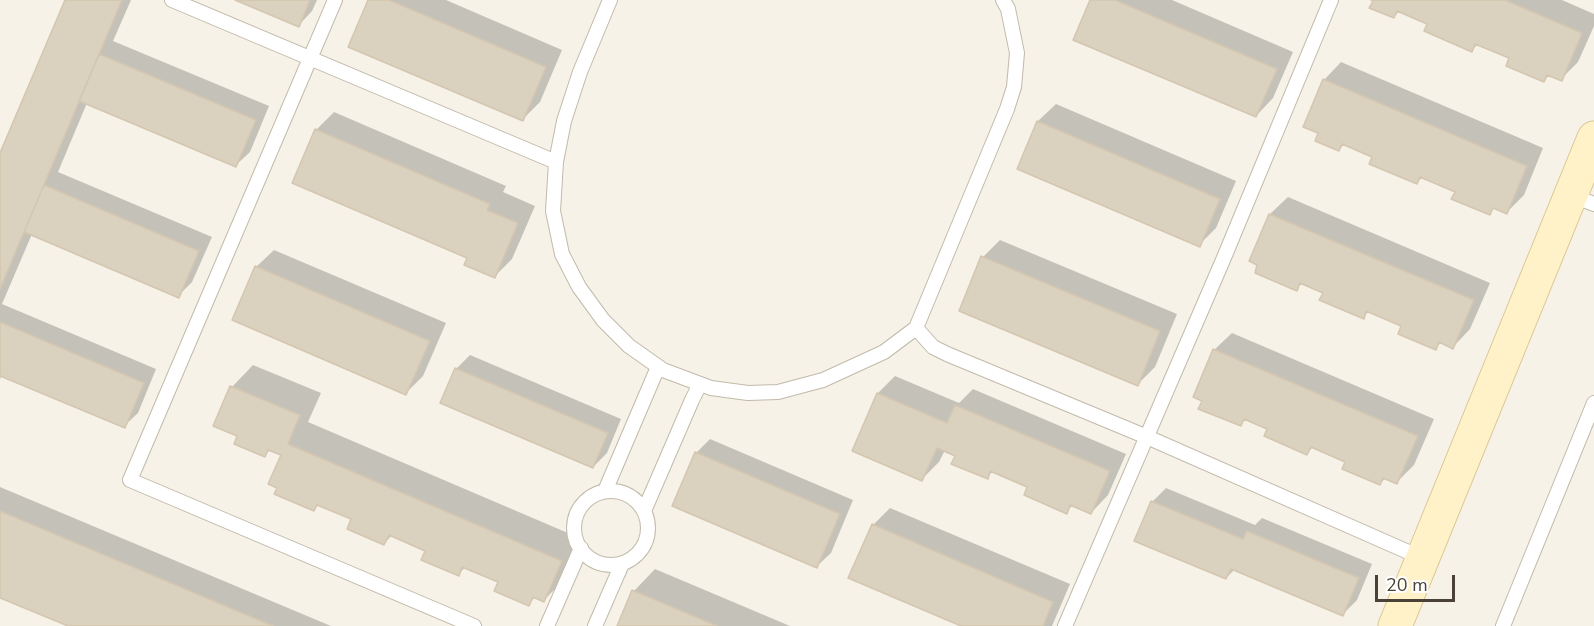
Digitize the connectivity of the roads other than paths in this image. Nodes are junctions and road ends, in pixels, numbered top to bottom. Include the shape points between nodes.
1 (172, 0) edge
2 (335, 0) edge
3 (610, 0) edge
4 (1003, 0) edge
5 (1331, 0) edge
6 (310, 58) junction
7 (1594, 138) edge
8 (556, 162) junction
9 (1582, 200) edge
10 (916, 328) junction
11 (658, 367) junction
12 (700, 384) junction
13 (1594, 403) edge
14 (1147, 437) junction
15 (605, 491) junction
16 (644, 511) junction
17 (580, 548) junction
18 (1422, 558) junction
19 (622, 564) junction
20 (474, 626) edge
21 (547, 626) edge
22 (595, 626) edge
23 (1065, 626) edge
24 (1395, 626) edge
25 (1503, 626) edge

1 - 6 lane
2 - 6 lane
3 - 8 lane via 579,72
4 - 10 lane via 1017,53 1014,87
5 - 14 lane
6 - 8 lane
6 - 20 lane via 130,480
7 - 9 street
8 - 11 lane via 553,210 562,254 579,288 603,320
9 - 18 street
10 - 12 lane via 884,352 853,367 778,392 748,393
10 - 14 lane via 933,347 947,354
11 - 12 lane
11 - 15 lane
12 - 16 lane
13 - 25 lane
14 - 18 lane
14 - 23 lane
15 - 16 lane via 631,496
15 - 17 lane via 587,499 577,512 574,532
16 - 19 lane via 649,527 647,539 642,550
17 - 19 lane via 596,562 608,566
17 - 21 lane
18 - 24 street
19 - 22 lane

